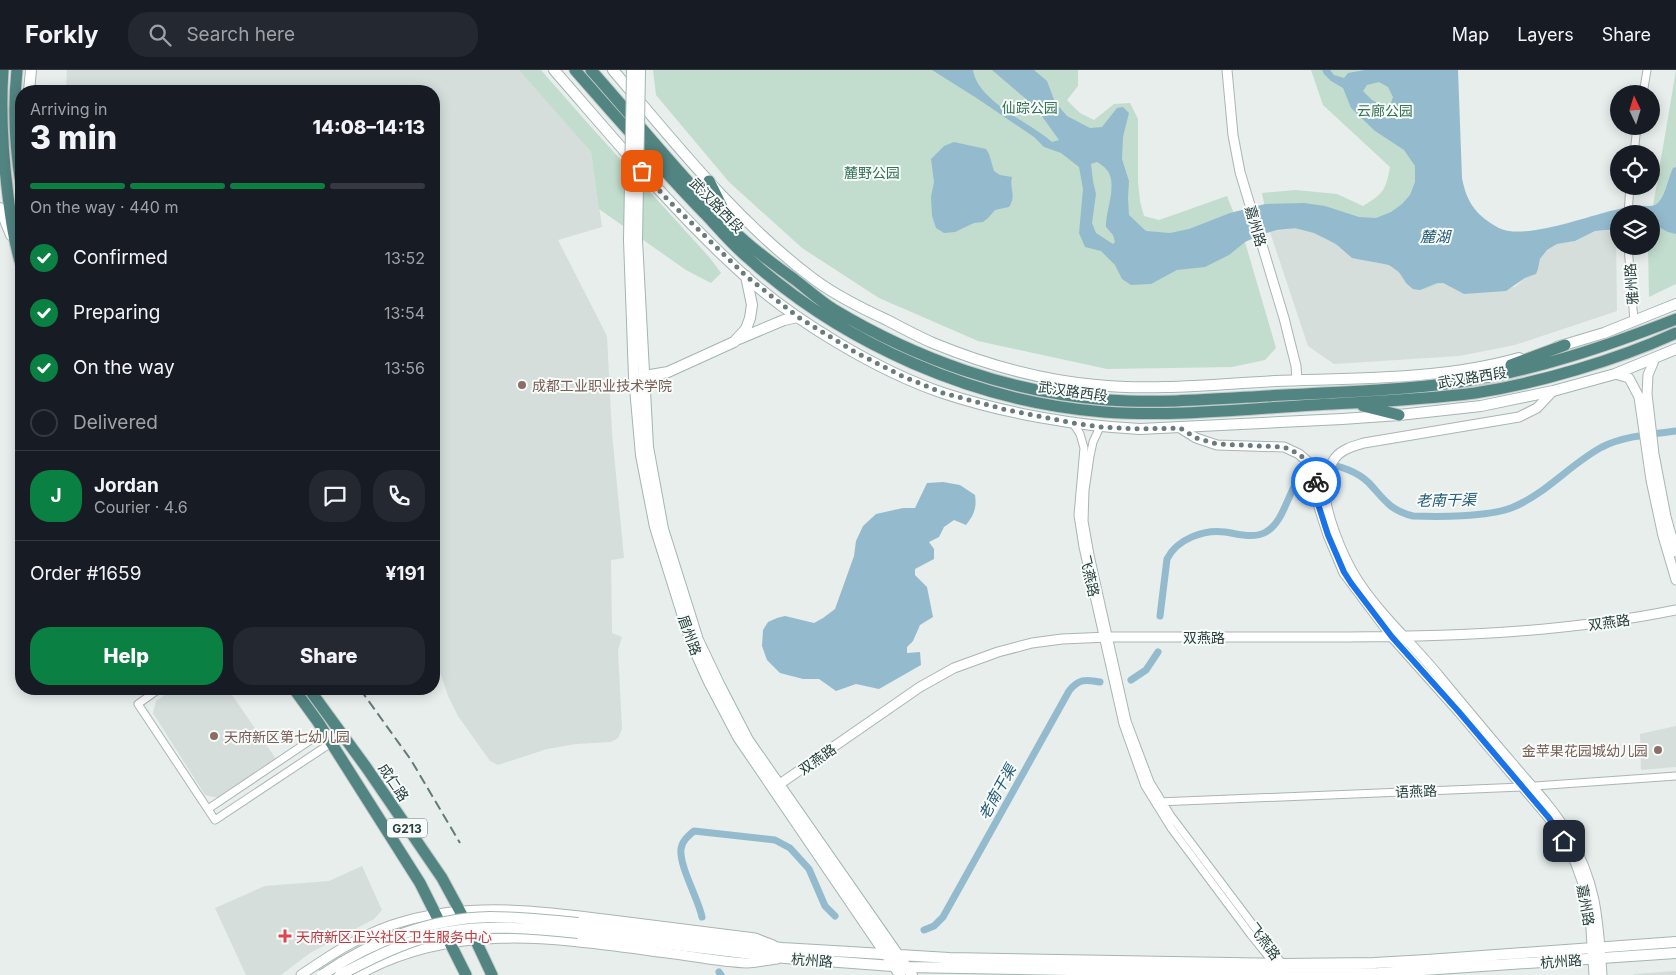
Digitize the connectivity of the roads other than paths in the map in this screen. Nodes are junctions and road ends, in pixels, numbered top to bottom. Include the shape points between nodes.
1 (2, 70) edge
2 (17, 70) edge
3 (31, 70) edge
4 (554, 70) edge
5 (576, 70) edge
6 (591, 70) edge
7 (613, 70) edge
8 (632, 70) edge
9 (640, 70) edge
10 (1228, 70) edge
11 (1647, 70) edge
12 (17, 85) edge
13 (30, 85) edge
14 (1644, 85) edge
15 (709, 181) junction
16 (0, 208) edge
17 (15, 232) edge
18 (734, 232) junction
19 (633, 240) junction
20 (15, 247) edge
21 (1629, 255) edge
22 (746, 276) junction
23 (1676, 304) edge
24 (798, 317) junction
25 (1676, 319) edge
26 (1634, 321) junction
27 (1676, 333) edge
28 (734, 342) junction
29 (1565, 345) junction
30 (1676, 350) edge
31 (1656, 358) junction
32 (1614, 374) junction
33 (639, 377) junction
34 (1297, 380) junction
35 (1463, 381) junction
36 (1553, 392) junction
37 (1354, 403) junction
38 (1399, 415) junction
39 (1073, 423) junction
40 (1100, 427) junction
41 (1180, 428) junction
42 (1676, 552) edge
43 (1676, 580) edge
44 (1676, 610) edge
45 (1106, 637) junction
46 (1392, 637) junction
47 (1404, 637) junction
48 (151, 695) edge
49 (298, 695) edge
50 (313, 695) edge
51 (324, 731) junction
52 (331, 743) junction
53 (1676, 776) edge
54 (1533, 786) junction
55 (776, 787) junction
56 (1522, 787) junction
57 (1158, 802) junction
58 (208, 809) junction
59 (460, 910) junction
60 (437, 914) junction
61 (578, 928) junction
62 (475, 939) junction
63 (450, 942) junction
64 (1676, 942) edge
65 (784, 953) junction
66 (1596, 953) junction
67 (1676, 953) edge
68 (885, 954) junction
69 (899, 955) junction
70 (1278, 964) junction
71 (894, 966) junction
72 (906, 972) edge
73 (1289, 974) edge
74 (301, 975) edge
75 (322, 975) edge
76 (340, 975) edge
77 (358, 975) edge
78 (466, 975) edge
79 (492, 975) edge
80 (1594, 975) edge
81 (1602, 975) edge

1 - 17 highway via 4,162
2 - 12 highway
3 - 13 main road
4 - 22 main road via 667,199
5 - 37 highway, 武汉路西段 via 676,185 746,256 785,289 828,318 896,357 1001,394 1054,406 1102,412 1155,414
6 - 18 highway, 武汉路西段
7 - 15 main road
8 - 19 main road, bridge
9 - 19 main road, bridge
10 - 34 street, 嘉州路 via 1232,135 1240,172 1292,346
11 - 14 street
15 - 18 highway
15 - 34 main road via 770,243 817,281 931,342 987,362 1038,376 1096,385 1150,387
16 - 20 main road
18 - 35 highway, 武汉路西段 via 831,308 902,347 963,370 1056,394 1160,401 1355,391
19 - 33 main road
21 - 26 street, 雅州路
22 - 24 main road
22 - 28 main road via 751,294 750,318 746,329
23 - 26 main road
24 - 28 main road
24 - 39 main road via 870,360 943,393
25 - 35 highway, 武汉路西段 via 1571,356
26 - 29 main road
27 - 37 highway, 武汉路西段 via 1586,366 1515,385 1434,398
28 - 33 main road via 668,372
29 - 34 main road via 1467,369 1399,376
29 - 35 highway
30 - 31 main road
31 - 32 main road
31 - 42 street via 1648,375 1647,394 1654,454
32 - 36 main road
32 - 43 street via 1629,378 1639,397 1662,536
33 - 55 main road via 663,529 698,640 748,740
36 - 38 main road via 1481,406
36 - 47 street via 1537,408 1519,417 1364,443 1345,450 1334,459 1327,471 1325,485 1334,531 1346,561 1368,595
37 - 38 highway
38 - 41 main road
39 - 40 main road
39 - 45 street, 飞燕路 via 1084,448 1078,515 1080,531
40 - 41 main road
40 - 45 street, 飞燕路 via 1090,456 1084,521
41 - 46 street, 嘉州路 via 1196,438 1217,444 1284,447 1307,461 1317,485 1319,507 1328,535 1344,572
44 - 47 street, 双燕路 via 1603,624 1538,631
45 - 46 street, 双燕路
45 - 55 street, 双燕路 via 1032,643 954,668 920,687
45 - 57 street, 飞燕路 via 1128,722
46 - 47 street, 双燕路
46 - 56 street, 嘉州路
47 - 54 street
48 - 58 street via 138,704
49 - 51 highway, G213
50 - 59 highway, 成仁路 / G213 via 442,878
51 - 52 highway, G213
51 - 58 street
52 - 58 street via 215,820
52 - 60 highway, G213
53 - 54 street, 语燕路
54 - 56 street, 语燕路
54 - 66 street via 1567,832 1587,871 1597,912
55 - 68 main road
55 - 69 main road
56 - 57 street, 语燕路
56 - 66 street, 嘉州路 via 1559,832 1576,864 1587,895
57 - 70 street, 飞燕路
59 - 60 street
59 - 62 highway, 成仁路 / G213
59 - 65 street via 495,909 579,916 755,938
60 - 63 highway, G213
60 - 74 street via 376,931
61 - 65 main road, 杭州路
61 - 75 main road, bridge via 489,918 441,923 355,955
61 - 76 main road, bridge via 446,932 395,948
62 - 63 street
62 - 65 street via 578,942 748,963
62 - 79 highway, 成仁路 / G213
63 - 77 street via 397,956
63 - 78 highway, G213
64 - 66 main road, 杭州路
65 - 68 main road, 杭州路
65 - 71 main road, 杭州路
66 - 67 main road, 杭州路
66 - 70 main road, 杭州路
66 - 73 main road, 杭州路 via 1427,971
66 - 80 street, 嘉州路
66 - 81 street
68 - 69 main road, 杭州路
68 - 71 main road
69 - 70 main road, 杭州路
69 - 72 main road
70 - 73 street, 飞燕路
71 - 72 main road, 杭州路
72 - 73 main road, 杭州路

